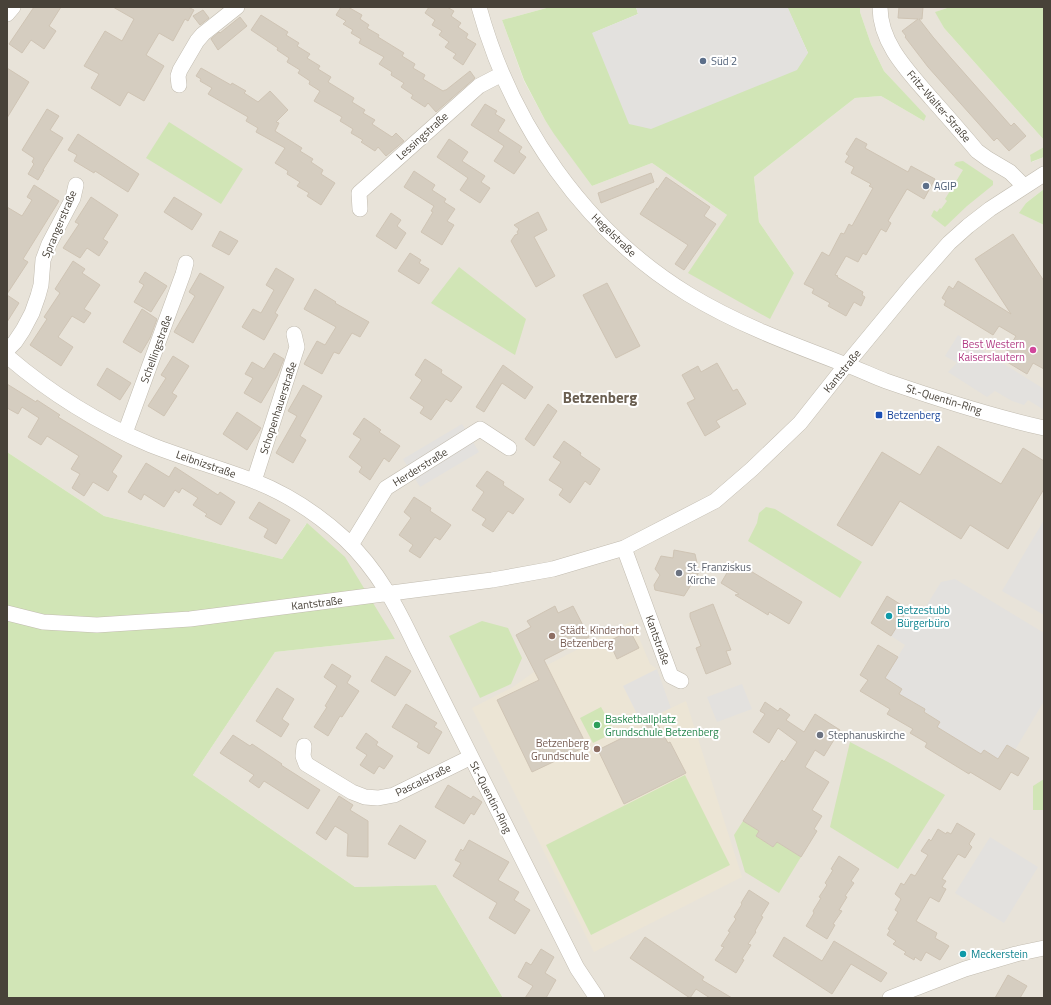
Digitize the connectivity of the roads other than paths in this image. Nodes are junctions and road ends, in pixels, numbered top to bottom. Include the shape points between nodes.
1 (12, 7) edge
2 (237, 7) edge
3 (479, 7) edge
4 (880, 7) edge
5 (7, 14) edge
6 (502, 74) junction
7 (179, 85) dead end
8 (1044, 174) edge
9 (76, 184) dead end
10 (1024, 186) junction
11 (360, 209) dead end
12 (186, 264) dead end
13 (294, 334) dead end
14 (7, 350) edge
15 (7, 356) edge
16 (846, 365) junction
17 (1044, 428) edge
18 (125, 433) junction
19 (509, 448) dead end
20 (254, 481) junction
21 (351, 545) junction
22 (624, 548) junction
23 (389, 593) junction
24 (7, 613) edge
25 (681, 681) dead end
26 (304, 746) dead end
27 (471, 757) junction
28 (1044, 948) edge
29 (596, 998) edge
30 (890, 998) edge

1 - 5 street
2 - 7 street via 197,41 180,70
3 - 6 street, Hegelstraße
4 - 10 street, Fritz-Walter-Straße via 886,37 899,60 978,151 1010,172
6 - 11 street, Lessingstraße via 479,86 359,193
6 - 16 street, Hegelstraße via 539,146 554,167 593,215 638,259 688,294 737,321
8 - 10 street, Kantstraße
9 - 14 street, Sprangerstraße via 73,198 43,260 41,285 32,314 15,342
10 - 16 street, Kantstraße via 968,226 950,243
12 - 18 street, Schellingstraße
13 - 20 street, Schopenhauerstraße via 297,347
15 - 18 street, Leibnizstraße via 67,401
16 - 17 street, St.-Quentin-Ring via 954,404
16 - 22 street, Kantstraße via 800,423 714,501
18 - 20 street, Leibnizstraße via 151,445
19 - 21 street, Herderstraße via 480,429 386,488
20 - 21 street, Leibnizstraße via 313,513
21 - 23 street, Leibnizstraße
22 - 23 street, Kantstraße via 553,569 492,580
22 - 25 street, Kantstraße via 671,676
23 - 24 street, Kantstraße via 190,619 97,625 43,622
23 - 27 street, St.-Quentin-Ring
26 - 27 street, Pascalstraße via 303,756 306,764 352,792 378,798 394,795
27 - 29 street, St.-Quentin-Ring via 577,968
28 - 30 street via 965,969

